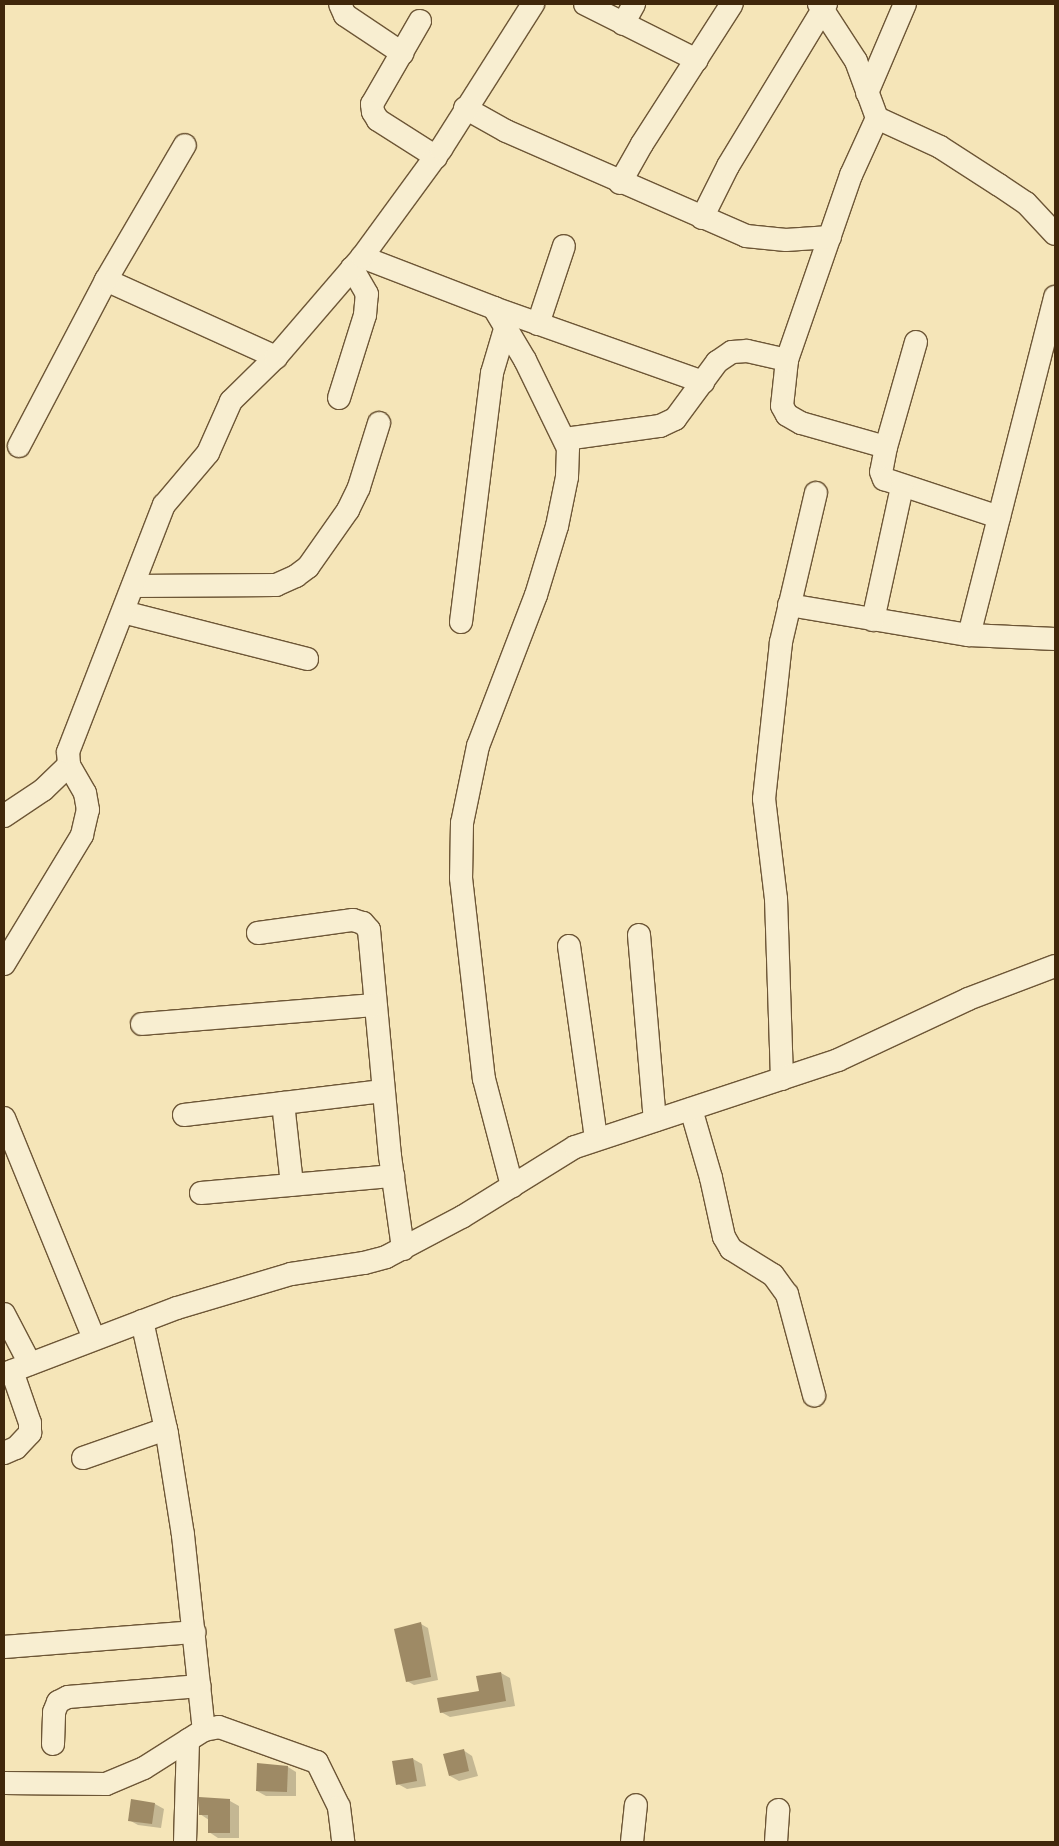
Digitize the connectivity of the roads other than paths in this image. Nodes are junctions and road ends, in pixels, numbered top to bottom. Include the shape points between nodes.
1 (340, 4) edge
2 (533, 4) edge
3 (585, 4) edge
4 (634, 4) edge
5 (732, 4) edge
6 (905, 4) edge
7 (823, 6) edge
8 (420, 21) dead end
9 (623, 24) junction
10 (402, 53) junction
11 (697, 60) junction
12 (867, 93) junction
13 (465, 108) junction
14 (876, 118) junction
15 (185, 145) dead end
16 (436, 157) junction
17 (620, 183) junction
18 (702, 218) junction
19 (1055, 234) edge
20 (830, 237) junction
21 (564, 246) dead end
22 (357, 262) junction
23 (106, 280) junction
24 (1055, 297) edge
25 (494, 308) junction
26 (538, 324) junction
27 (505, 329) junction
28 (916, 342) dead end
29 (276, 358) junction
30 (788, 360) junction
31 (703, 382) junction
32 (339, 398) dead end
33 (379, 424) dead end
34 (564, 438) junction
35 (19, 446) dead end
36 (886, 447) junction
37 (902, 487) junction
38 (816, 493) dead end
39 (999, 517) junction
40 (133, 586) junction
41 (789, 605) junction
42 (122, 612) junction
43 (873, 620) junction
44 (462, 622) dead end
45 (969, 635) junction
46 (1055, 639) edge
47 (307, 659) dead end
48 (69, 765) junction
49 (4, 816) edge
50 (258, 933) dead end
51 (639, 935) dead end
52 (569, 946) dead end
53 (4, 964) edge
54 (1055, 966) edge
55 (375, 1005) junction
56 (142, 1024) dead end
57 (782, 1079) junction
58 (383, 1091) junction
59 (283, 1103) junction
60 (691, 1109) junction
61 (184, 1115) dead end
62 (4, 1118) edge
63 (655, 1120) junction
64 (596, 1139) junction
65 (393, 1176) junction
66 (292, 1185) junction
67 (512, 1186) junction
68 (201, 1193) dead end
69 (404, 1249) junction
70 (4, 1314) edge
71 (142, 1321) junction
72 (94, 1338) junction
73 (15, 1370) edge
74 (814, 1395) dead end
75 (166, 1429) junction
76 (4, 1453) edge
77 (82, 1458) dead end
78 (194, 1632) junction
79 (4, 1647) edge
80 (200, 1686) junction
81 (196, 1735) junction
82 (53, 1744) dead end
83 (4, 1782) edge
84 (636, 1806) dead end
85 (778, 1810) dead end
86 (185, 1842) edge
87 (343, 1842) edge
88 (632, 1842) edge
89 (776, 1842) edge

1 - 10 street via 345,15
2 - 13 street
3 - 9 street
4 - 9 street
5 - 11 street
6 - 12 street
7 - 12 street via 856,61
7 - 18 street via 728,166
8 - 10 street
9 - 11 street
10 - 16 street via 372,104 373,112 378,120
11 - 17 street
12 - 14 street
13 - 16 street
13 - 17 street via 506,131
14 - 19 street via 940,147 1026,202
14 - 20 street
15 - 23 street
16 - 22 street
17 - 18 street
18 - 20 street via 760,240
20 - 30 street
21 - 26 street
22 - 25 street
22 - 29 street
22 - 32 street via 367,294 366,308
23 - 29 street
23 - 35 street
24 - 39 street
25 - 26 street
25 - 27 street
26 - 31 street
27 - 34 street via 525,360
27 - 44 street via 492,373
28 - 36 street
29 - 40 street via 231,401 208,453 164,505
30 - 31 street via 748,351 732,352 717,362
30 - 36 street via 782,394 782,406 787,415 801,423
31 - 34 street via 682,413 660,426
33 - 40 street via 359,487 348,510 308,567 296,576 276,585
34 - 67 street via 568,448 567,477 557,526 536,595 478,746 462,824 462,878 484,1079
36 - 37 street via 881,472 884,479
37 - 39 street
37 - 43 street
38 - 41 street
39 - 45 street
40 - 42 street
41 - 43 street
41 - 57 street via 781,642 764,799 776,899
42 - 47 street
42 - 48 street via 72,741
43 - 45 street
45 - 46 street
48 - 49 street via 43,790
48 - 53 street via 85,793 88,810 82,835
50 - 55 street via 353,920 363,922 369,930
51 - 63 street
52 - 64 street
54 - 57 street via 968,999 838,1060
55 - 56 street
55 - 58 street
57 - 60 street
58 - 59 street
58 - 65 street
59 - 61 street
59 - 66 street
60 - 63 street
60 - 74 street via 724,1237 731,1249 772,1275 787,1294
62 - 72 street
63 - 64 street
64 - 67 street via 575,1147
65 - 66 street
65 - 69 street
66 - 68 street
67 - 69 street
69 - 71 street via 364,1264 290,1274
70 - 73 street
71 - 72 street
71 - 75 street
72 - 73 street
73 - 76 street via 30,1433 16,1448
75 - 77 street
75 - 78 street
78 - 79 street
78 - 80 street
80 - 81 street
80 - 82 street via 68,1697 58,1702 54,1712
81 - 83 street via 124,1778 106,1784
81 - 86 street
81 - 87 street via 219,1727 317,1762 339,1807
84 - 88 street
85 - 89 street

